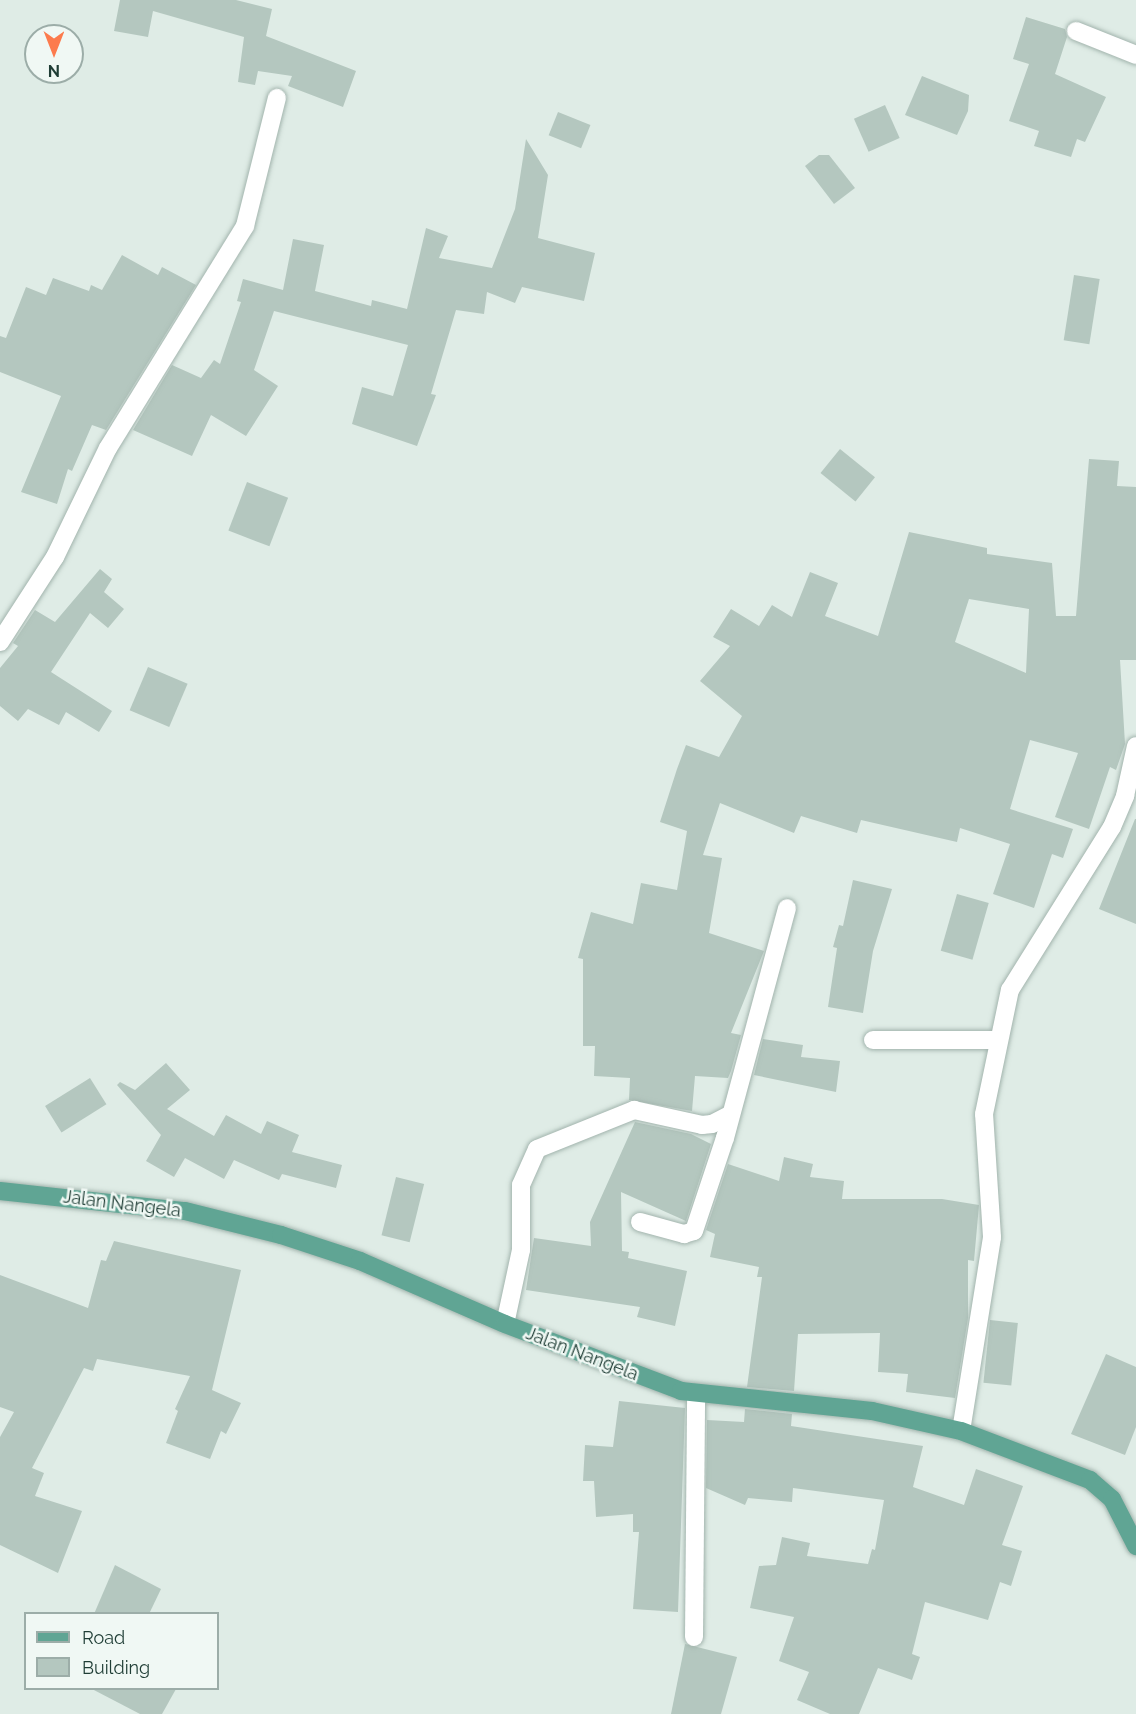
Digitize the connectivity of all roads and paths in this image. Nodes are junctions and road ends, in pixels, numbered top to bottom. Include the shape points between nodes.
1 (1076, 31) dead end
2 (1136, 55) edge
3 (277, 98) dead end
4 (0, 642) edge
5 (1136, 746) edge
6 (787, 908) dead end
7 (873, 1040) dead end
8 (998, 1040) junction
9 (728, 1116) junction
10 (0, 1191) edge
11 (640, 1222) dead end
12 (505, 1324) junction
13 (696, 1395) junction
14 (961, 1431) junction
15 (1136, 1546) edge
16 (694, 1637) dead end

1 - 2 street
3 - 4 street via 244,226 108,448 55,557
5 - 8 street via 1119,811 1017,975
6 - 9 street
7 - 8 street
8 - 14 street via 984,1114 992,1237
9 - 11 street via 694,1231 684,1234
9 - 12 street via 702,1125 634,1110 537,1149 521,1185 518,1273
10 - 12 main road, Jalan Nangela via 185,1211 281,1235 360,1261
12 - 13 main road, Jalan Nangela
13 - 14 main road, Jalan Nangela via 872,1411
13 - 16 street
14 - 15 main road, Jalan Nangela via 1090,1480 1112,1499

